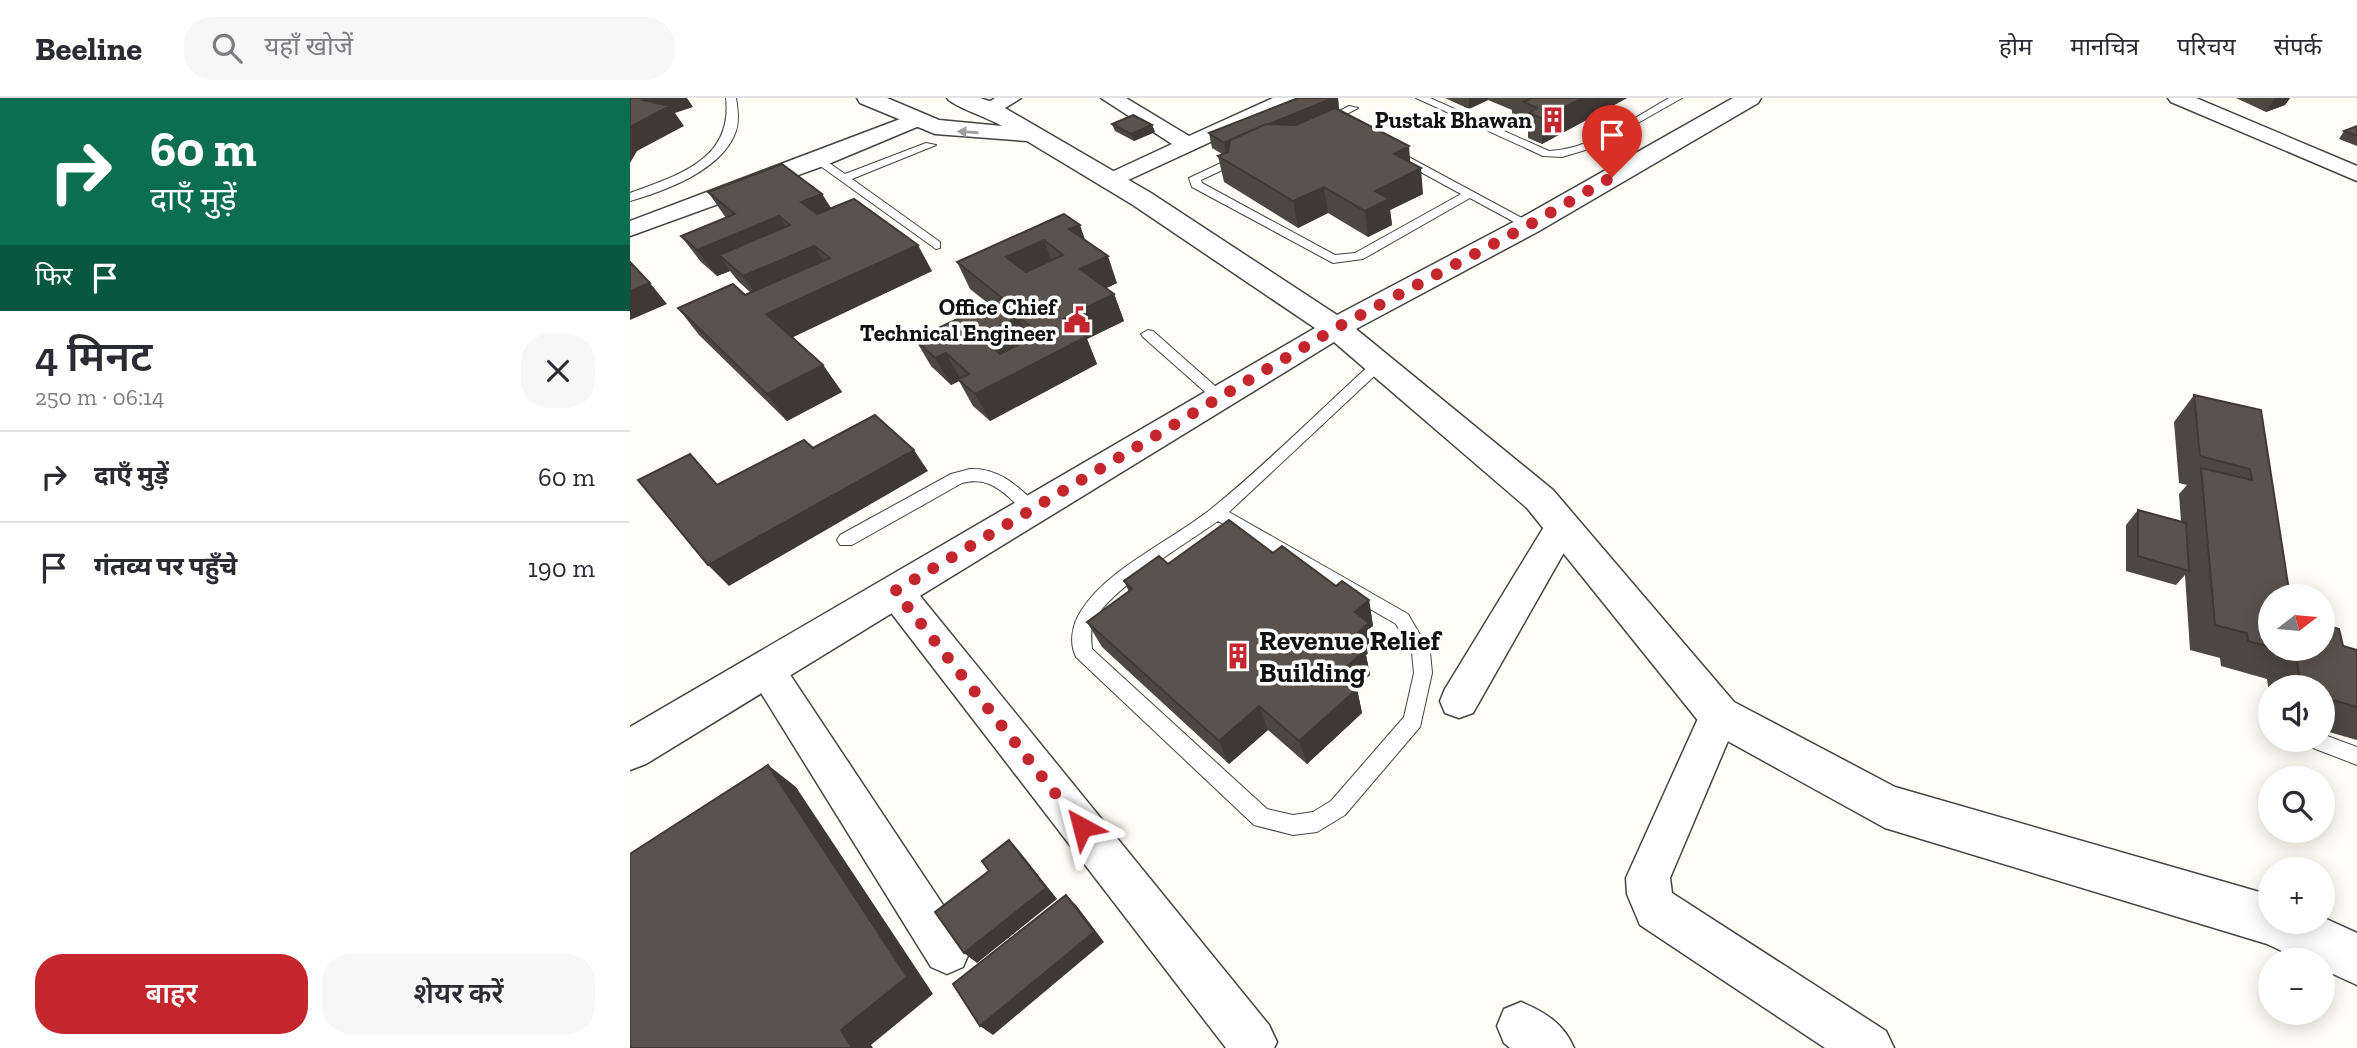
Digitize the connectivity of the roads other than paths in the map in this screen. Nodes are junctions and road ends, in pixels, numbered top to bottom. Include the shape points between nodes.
1 (731, 98) edge
2 (868, 98) edge
3 (958, 98) edge
4 (1111, 98) edge
5 (1290, 98) edge
6 (1421, 98) edge
7 (1678, 98) edge
8 (1750, 98) edge
9 (2178, 98) edge
10 (1000, 103) edge
11 (1353, 108) dead end
12 (916, 119) junction
13 (1306, 130) edge
14 (1036, 136) junction
15 (1591, 143) junction
16 (930, 145) dead end
17 (1188, 145) junction
18 (1388, 150) edge
19 (1255, 151) edge
20 (818, 160) junction
21 (1633, 165) junction
22 (2357, 174) edge
23 (845, 178) junction
24 (1111, 181) junction
25 (1469, 194) junction
26 (630, 197) edge
27 (1529, 225) junction
28 (630, 229) edge
29 (936, 244) dead end
30 (1336, 328) junction
31 (1148, 334) dead end
32 (1378, 364) junction
33 (1218, 396) junction
34 (1032, 509) junction
35 (1217, 513) junction
36 (1562, 526) junction
37 (846, 540) dead end
38 (895, 591) junction
39 (765, 669) junction
40 (1459, 701) dead end
41 (1718, 715) junction
42 (2335, 748) edge
43 (630, 750) edge
44 (2357, 756) edge
45 (2258, 916) edge
46 (2301, 934) edge
47 (947, 951) edge
48 (2357, 960) edge
49 (1252, 1042) dead end
50 (1869, 1048) edge

1 - 26 lane via 735,112 729,137 718,152 674,180
2 - 12 street
3 - 10 street
4 - 17 street
5 - 17 street
6 - 15 lane via 1547,154 1569,153
7 - 15 lane
8 - 21 street
9 - 22 street
10 - 14 street
11 - 13 lane via 1336,122
14 -> 12 street via 953,131
12 - 20 street
14 - 24 street
15 - 21 lane
16 - 23 lane
17 - 24 street
18 - 25 lane
19 - 25 lane via 1195,178 1196,186 1333,259 1358,256
20 - 23 lane
20 - 28 street
21 - 27 street
23 - 29 lane
24 - 30 street
25 - 27 lane
27 - 30 street
30 - 32 street
30 - 33 street
31 - 33 lane
32 - 35 lane
32 - 36 street via 1540,499
33 - 34 street
34 - 37 lane via 992,474 976,472
34 - 38 street
35 - 35 lane via 1103,597 1086,617 1083,652 1261,818 1293,825 1317,822 1338,808 1413,721 1423,673 1421,652 1402,618
36 - 40 street
36 - 41 street
38 - 39 street
38 - 49 street
39 - 43 street
39 - 47 street
41 - 45 street via 1885,806
41 - 50 street via 1648,878 1649,894 1656,909
42 - 44 lane
46 - 48 street

